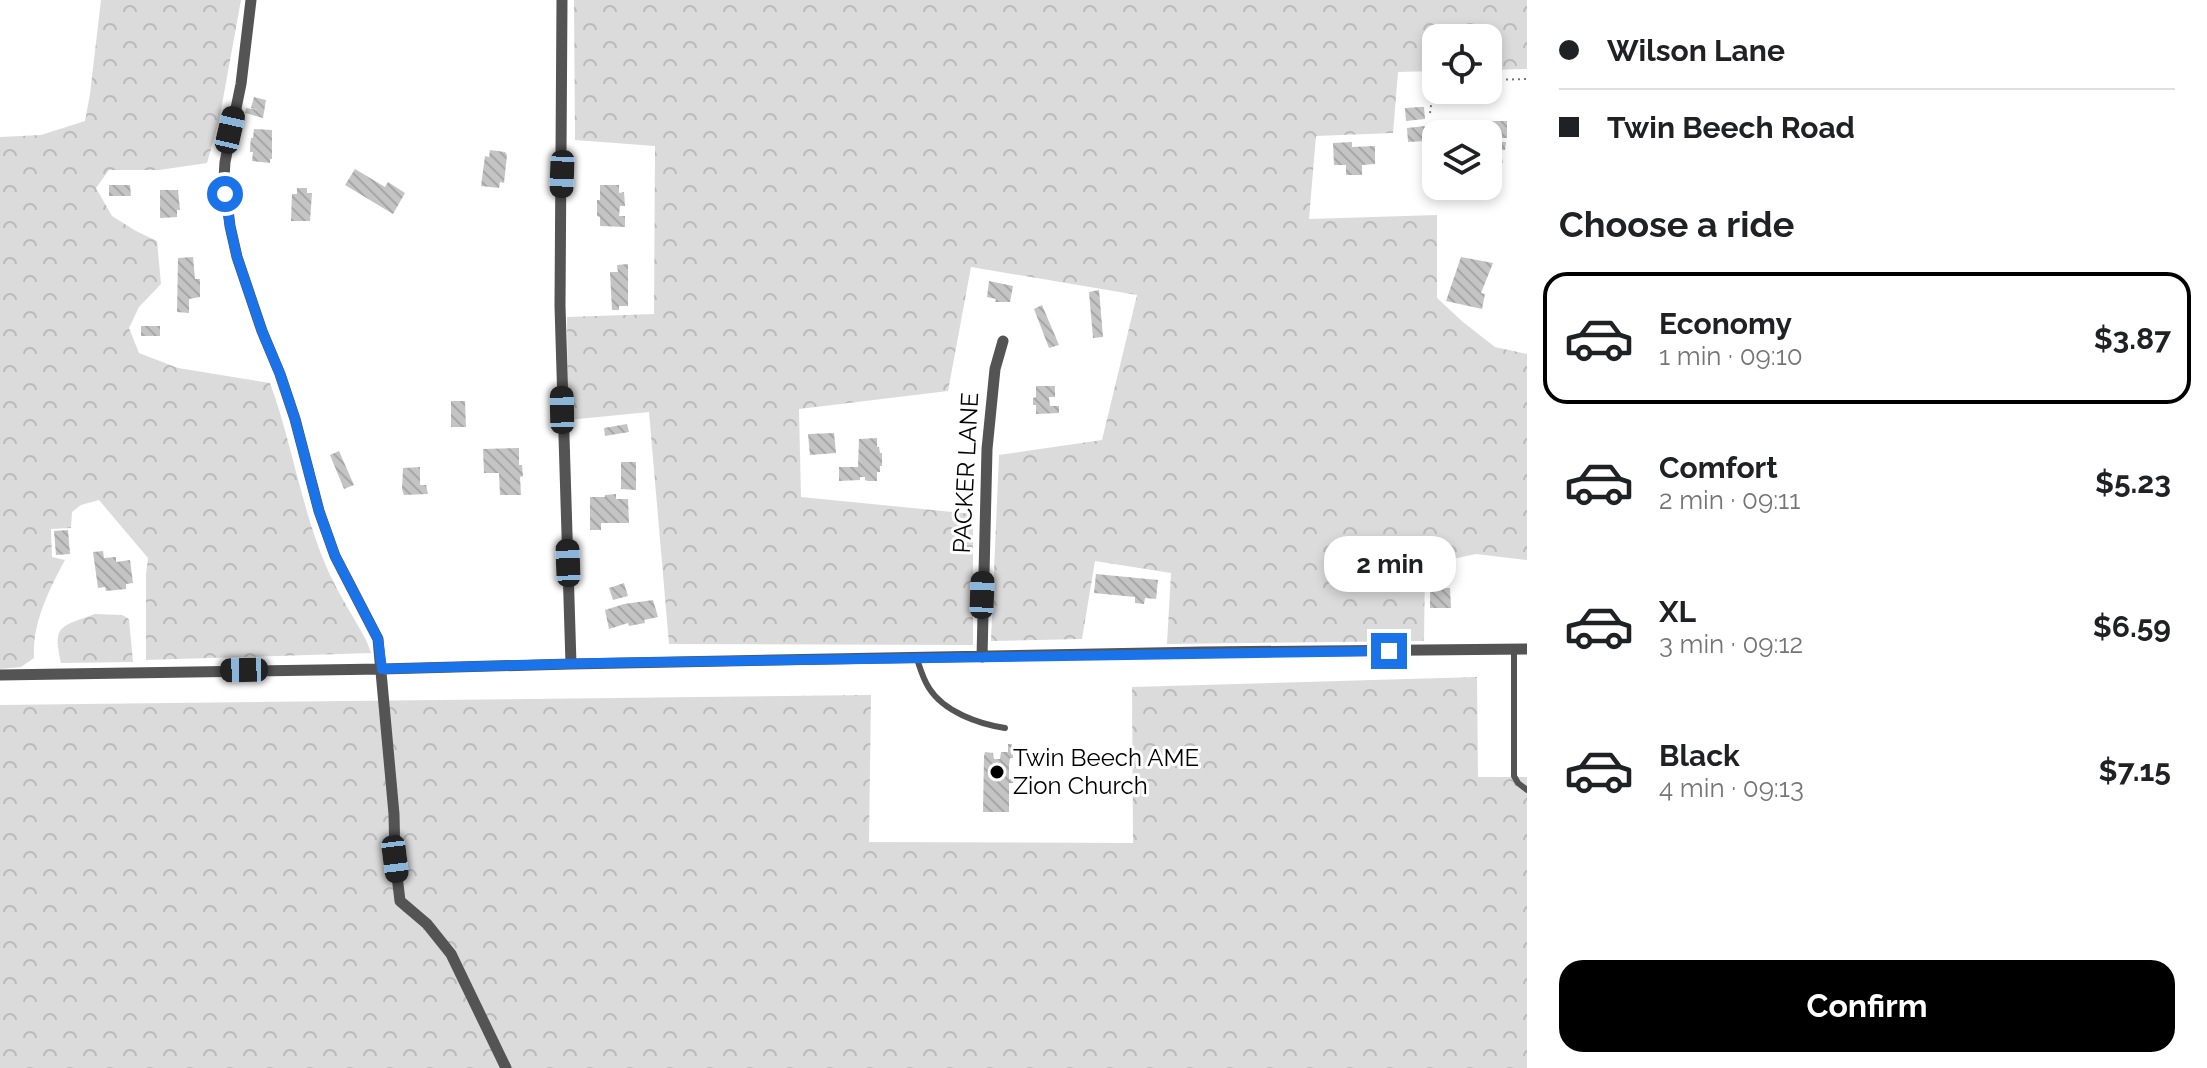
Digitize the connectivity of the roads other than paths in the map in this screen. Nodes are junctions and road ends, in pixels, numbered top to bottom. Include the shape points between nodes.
1 (251, 0) edge
2 (562, 0) edge
3 (1003, 341) dead end
4 (1514, 649) junction
5 (1527, 649) edge
6 (982, 657) junction
7 (917, 659) junction
8 (571, 664) junction
9 (382, 669) junction
10 (0, 675) edge
11 (1005, 728) dead end
12 (1527, 790) edge
13 (506, 1068) edge

1 - 9 street via 225,162 230,226 295,419 319,511 335,556 378,639
2 - 8 street via 560,306
3 - 6 street, PACKER LANE via 989,413
4 - 5 street
4 - 6 street
4 - 12 lane via 1514,776
6 - 7 street
7 - 8 street
7 - 11 lane via 941,701 974,721
8 - 9 street
9 - 10 street
9 - 13 street via 400,901 451,954

